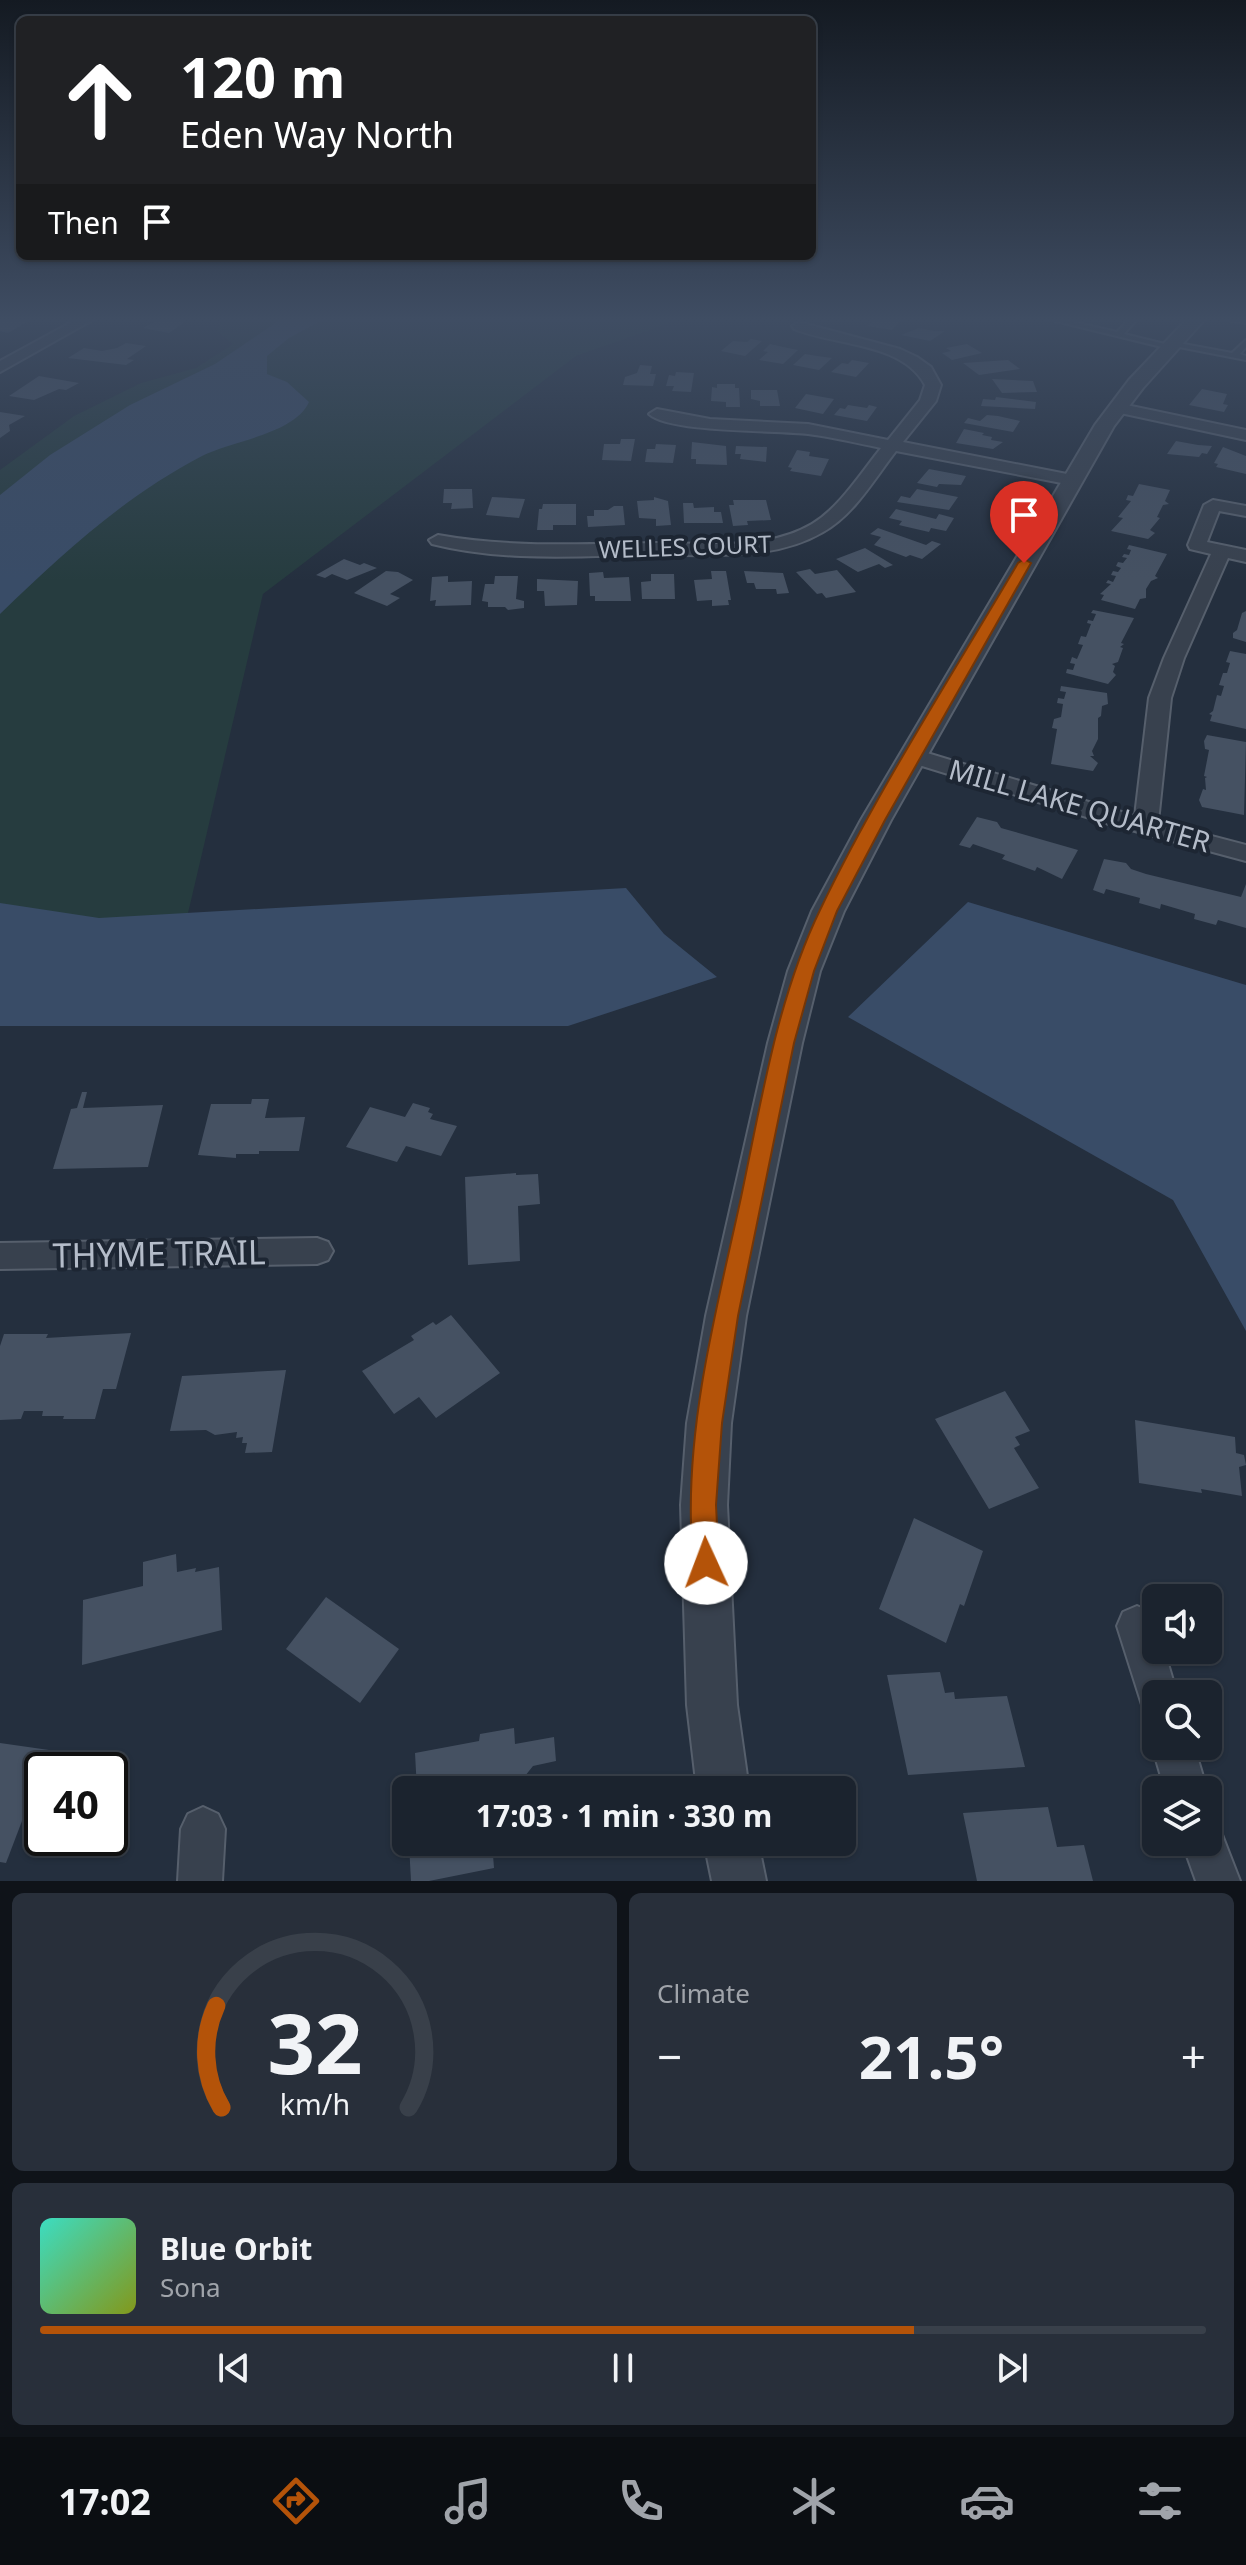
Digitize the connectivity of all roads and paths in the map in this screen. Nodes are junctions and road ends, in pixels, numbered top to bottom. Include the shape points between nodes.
1 (924, 406) edge
2 (1117, 408) joint
3 (657, 414) dead end
4 (1246, 435) edge
5 (892, 445) junction
6 (1072, 480) junction
7 (1246, 511) edge
8 (438, 540) dead end
9 (1222, 551) junction
10 (1246, 556) edge
11 (914, 756) junction
12 (1146, 827) junction
13 (1246, 853) edge
14 (317, 1251) dead end
15 (0, 1256) edge
16 (1137, 1626) dead end
17 (1153, 1680) edge
18 (721, 1776) edge
19 (203, 1829) dead end
20 (734, 1856) edge
21 (1209, 1856) edge
22 (200, 1881) edge
23 (739, 1881) edge
24 (1218, 1881) edge

1 - 5 street, WELLES COURT
2 - 4 street
2 - 6 street
3 - 5 street via 710,424 808,429
5 - 6 street
5 - 8 street, WELLES COURT via 825,525 764,546 523,551
6 - 11 street
7 - 9 street via 1213,505 1197,545
9 - 10 street
9 - 12 street via 1160,698
11 - 12 street, MILL LAKE QUARTER
11 - 18 street via 828,911 804,971 726,1316 709,1423 704,1505 712,1705
12 - 13 street, MILL LAKE QUARTER
14 - 15 street, THYME TRAIL
16 - 17 street
19 - 22 street
20 - 23 street
21 - 24 street

